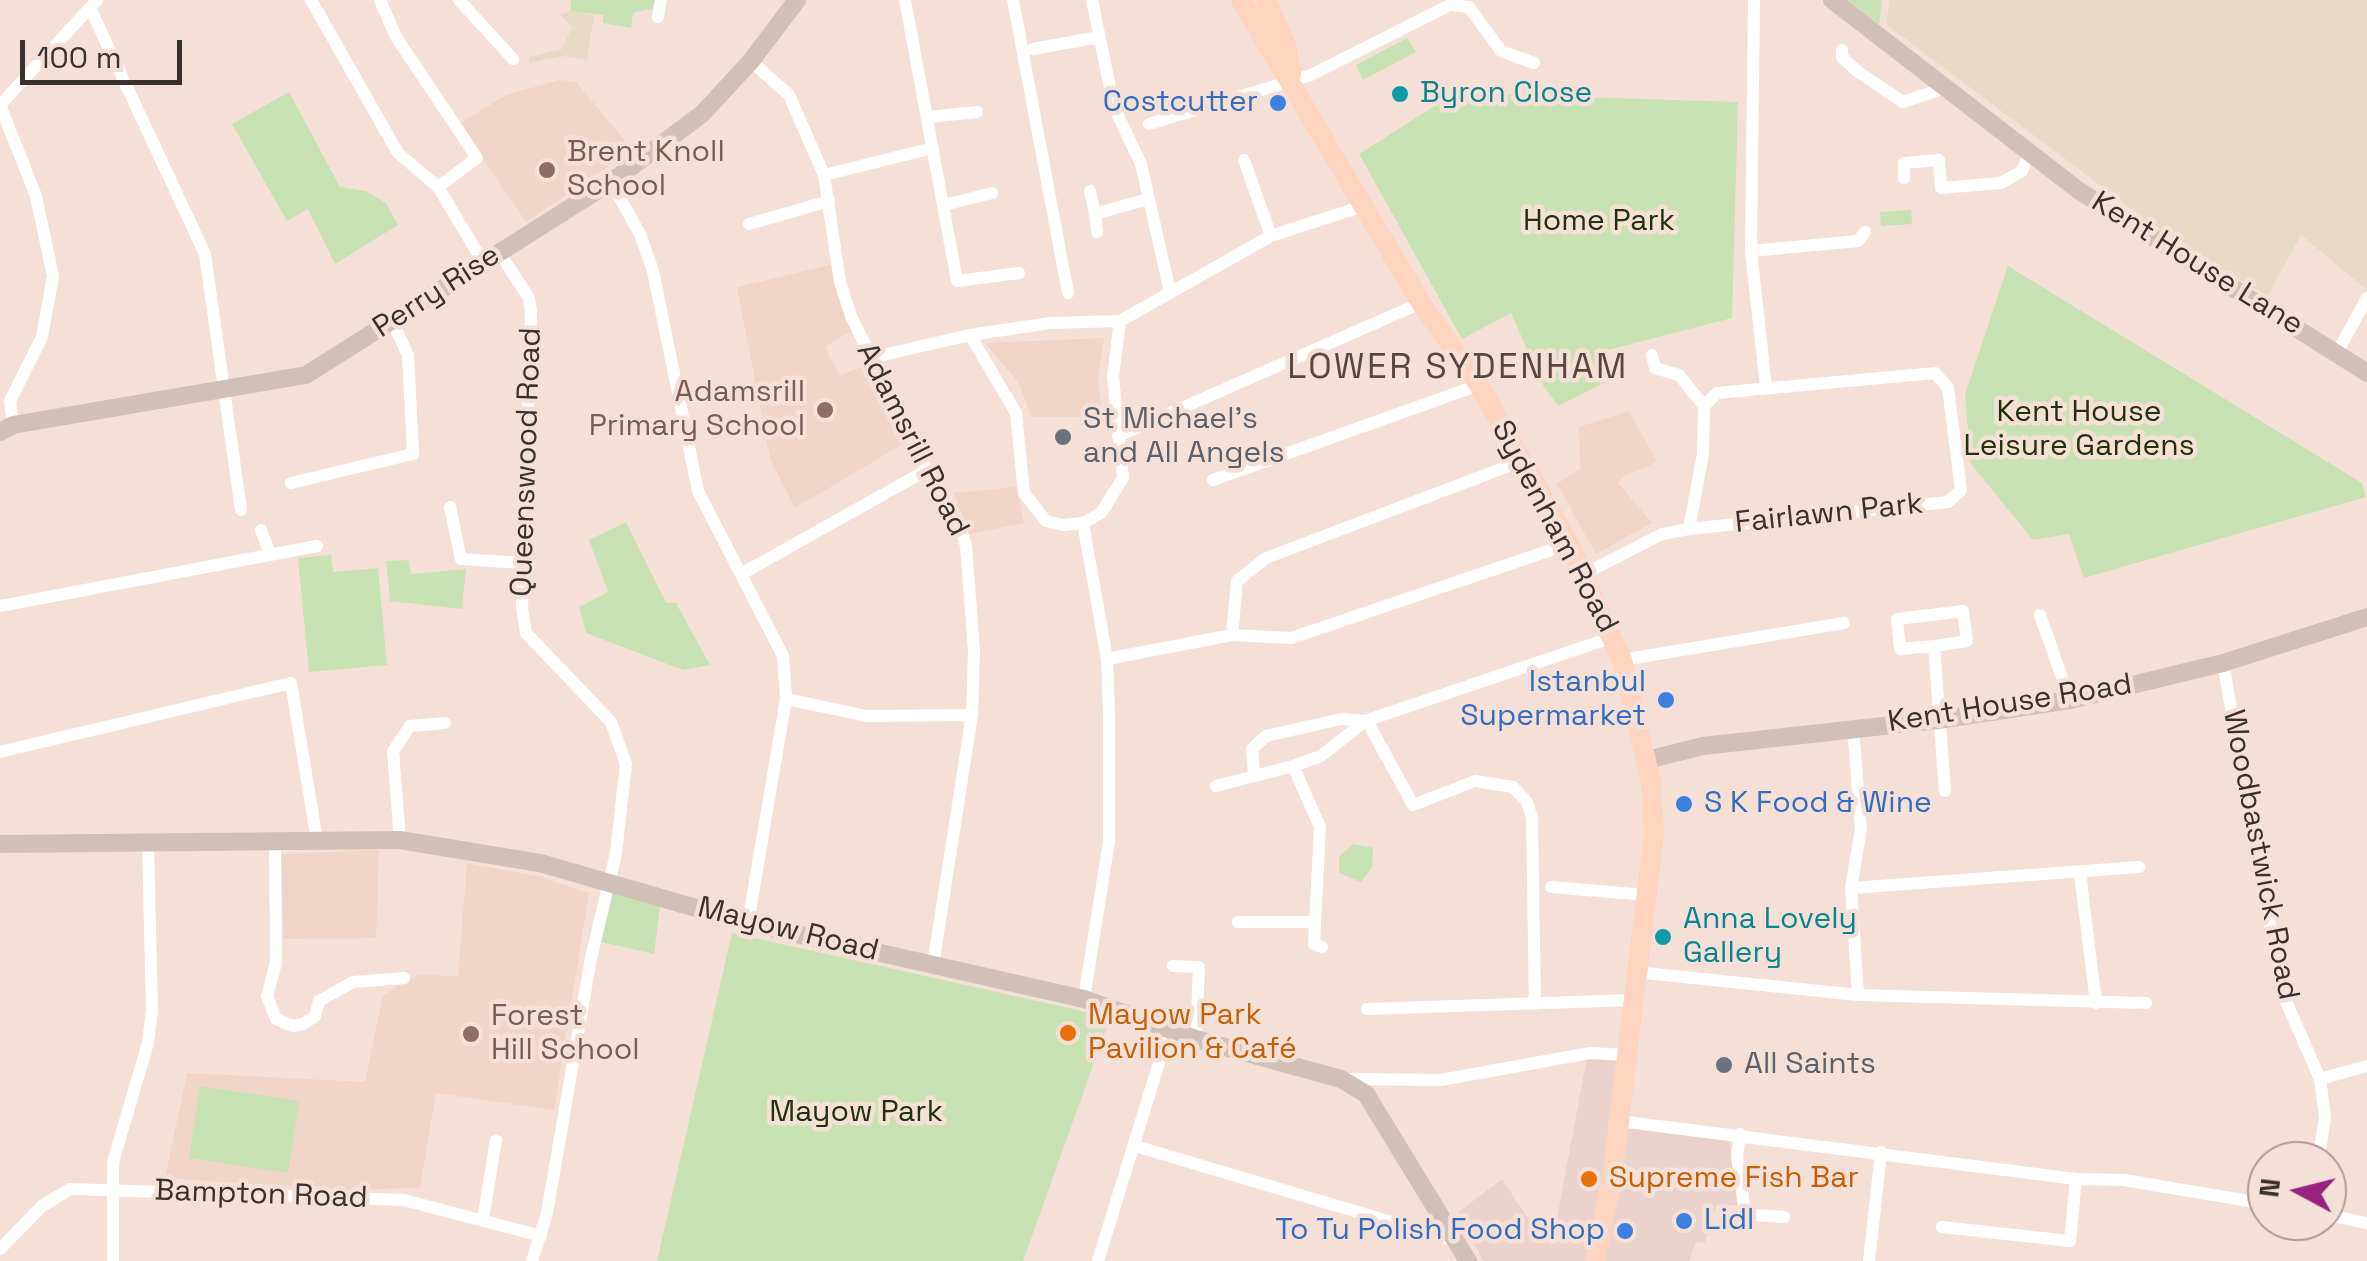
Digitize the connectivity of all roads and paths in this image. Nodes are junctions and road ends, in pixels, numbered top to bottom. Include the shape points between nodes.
1 (380, 0) edge
2 (459, 0) edge
3 (661, 0) edge
4 (796, 0) edge
5 (905, 0) edge
6 (1012, 0) edge
7 (1092, 0) edge
8 (1241, 0) edge
9 (1266, 0) edge
10 (1754, 0) edge
11 (1832, 0) edge
12 (316, 2) edge
13 (94, 5) edge
14 (658, 17) dead end
15 (1099, 37) junction
16 (1034, 49) dead end
17 (1842, 50) dead end
18 (513, 59) dead end
19 (751, 61) junction
20 (1534, 64) dead end
21 (1292, 80) junction
22 (1942, 89) junction
23 (0, 105) edge
24 (977, 112) dead end
25 (929, 118) junction
26 (1149, 124) dead end
27 (934, 148) junction
28 (2028, 154) junction
29 (1244, 160) dead end
30 (824, 176) junction
31 (1904, 178) dead end
32 (611, 182) junction
33 (438, 187) junction
34 (1090, 191) dead end
35 (992, 193) dead end
36 (1148, 199) junction
37 (828, 201) junction
38 (944, 205) junction
39 (1363, 206) junction
40 (1095, 214) junction
41 (748, 224) dead end
42 (1097, 232) dead end
43 (1865, 232) dead end
44 (1271, 236) junction
45 (1752, 251) junction
46 (491, 257) junction
47 (1019, 273) dead end
48 (1170, 292) junction
49 (1068, 293) dead end
50 (2367, 298) edge
51 (1422, 302) junction
52 (392, 321) junction
53 (1120, 322) junction
54 (970, 335) junction
55 (2338, 352) junction
56 (1652, 355) dead end
57 (870, 358) junction
58 (2367, 372) edge
59 (1479, 385) junction
60 (1766, 387) junction
61 (224, 391) junction
62 (1704, 406) junction
63 (6, 428) edge
64 (1118, 436) junction
65 (1522, 461) junction
66 (927, 470) junction
67 (1213, 480) dead end
68 (291, 483) dead end
69 (450, 507) dead end
70 (241, 510) dead end
71 (1083, 523) junction
72 (1689, 529) junction
73 (261, 530) dead end
74 (1569, 544) junction
75 (318, 546) dead end
76 (270, 554) junction
77 (523, 563) junction
78 (743, 573) junction
79 (1584, 574) junction
80 (0, 606) edge
81 (2040, 615) dead end
82 (2367, 617) edge
83 (1844, 622) dead end
84 (1232, 635) junction
85 (1613, 637) junction
86 (1934, 646) junction
87 (1107, 659) junction
88 (1622, 660) junction
89 (2223, 663) junction
90 (786, 699) junction
91 (2070, 700) junction
92 (972, 715) junction
93 (1938, 720) junction
94 (1366, 721) junction
95 (445, 723) dead end
96 (1854, 727) junction
97 (0, 752) edge
98 (1647, 760) junction
99 (1293, 766) junction
100 (1254, 776) junction
101 (1216, 786) dead end
102 (1945, 791) dead end
103 (318, 840) junction
104 (400, 840) junction
105 (275, 841) junction
106 (148, 842) junction
107 (0, 844) edge
108 (2138, 867) dead end
109 (2080, 873) junction
110 (606, 883) junction
111 (1551, 887) dead end
112 (1852, 888) junction
113 (1646, 895) junction
114 (1238, 922) dead end
115 (1315, 922) junction
116 (748, 923) junction
117 (1322, 947) dead end
118 (933, 965) junction
119 (1173, 966) dead end
120 (1635, 972) junction
121 (404, 978) dead end
122 (1858, 995) junction
123 (1084, 999) junction
124 (1632, 1000) junction
125 (2096, 1003) junction
126 (2146, 1003) dead end
127 (1535, 1004) junction
128 (1367, 1008) dead end
129 (1169, 1030) junction
130 (1196, 1039) junction
131 (1626, 1054) junction
132 (2367, 1066) edge
133 (1341, 1079) junction
134 (2320, 1079) junction
135 (1619, 1121) junction
136 (1740, 1134) junction
137 (496, 1140) dead end
138 (2321, 1141) edge
139 (1135, 1146) junction
140 (1881, 1152) junction
141 (2076, 1179) junction
142 (113, 1190) junction
143 (2247, 1201) edge
144 (1784, 1217) dead end
145 (483, 1220) junction
146 (1942, 1227) dead end
147 (541, 1236) junction
148 (0, 1249) edge
149 (1460, 1254) edge
150 (1102, 1260) edge
151 (113, 1261) edge
152 (532, 1261) edge
153 (1595, 1261) edge
154 (1869, 1261) edge

1 - 33 street via 396,37 477,158
2 - 18 street
3 - 14 street
4 - 19 street, Perry Rise
5 - 25 street
6 - 49 street
7 - 15 street
8 - 21 main road, Sydenham Road
9 - 21 main road, Sydenham Road via 1286,44
10 - 45 street
11 - 22 street, Kent House Lane
12 - 33 street, Queenswood Road via 398,153
13 - 23 street
13 - 61 street via 205,254
15 - 16 street
15 - 36 street via 1114,107 1141,164
17 - 22 street via 1857,70 1903,102
19 - 30 street, Adamsrill Road via 789,95
19 - 32 street, Perry Rise via 702,114
20 - 21 street via 1508,56 1469,7 1450,6
21 - 26 street
21 - 39 main road, Sydenham Road
22 - 28 street, Kent House Lane
23 - 63 street via 36,196 53,276 42,337 10,401
24 - 25 street
25 - 27 street
27 - 30 street
27 - 38 street
28 - 31 street via 2022,171 2000,184 1941,188 1939,160 1904,163
28 - 55 street, Kent House Lane
29 - 44 street
30 - 37 street, Adamsrill Road
32 - 46 street, Perry Rise
32 - 78 street via 653,272 698,492
33 - 46 street, Queenswood Road
34 - 40 street
35 - 38 street
36 - 40 street
36 - 48 street
37 - 41 street
37 - 57 street, Adamsrill Road via 840,282
38 - 47 street via 958,281
39 - 44 street
39 - 51 main road, Sydenham Road
40 - 42 street
43 - 45 street via 1858,242
44 - 48 street
45 - 60 street
46 - 52 street, Perry Rise
46 - 77 street, Queenswood Road via 529,298 531,312
48 - 53 street
50 - 55 street
51 - 59 main road, Sydenham Road
51 - 64 street
52 - 61 street, Perry Rise via 306,376
52 - 68 street via 408,354 413,454
53 - 54 street
53 - 64 street via 1113,376
54 - 57 street
54 - 71 street via 1016,412 1024,493 1032,509 1046,521
55 - 58 street, Kent House Lane
56 - 62 street via 1655,368 1675,372
57 - 66 street, Adamsrill Road
59 - 65 main road, Sydenham Road
59 - 67 street
60 - 62 street, Fairlawn Park via 1718,392
60 - 72 street, Fairlawn Park via 1935,373 1948,388 1960,490 1948,502
61 - 63 street, Perry Rise
61 - 70 street
62 - 72 street, Fairlawn Park
64 - 71 street via 1122,478 1112,501
65 - 74 main road, Sydenham Road
65 - 84 street via 1266,558 1238,581
66 - 78 street
66 - 92 street, Adamsrill Road via 966,546
69 - 77 street via 461,559
71 - 87 street
72 - 79 street, Fairlawn Park via 1662,534
73 - 76 street
74 - 79 main road, Sydenham Road
74 - 84 street via 1291,638
75 - 76 street
76 - 80 street
77 - 110 street, Queenswood Road via 526,633 611,722 626,764
78 - 90 street via 783,656
79 - 85 main road, Sydenham Road
81 - 91 street
82 - 89 street, Kent House Road
83 - 88 street
84 - 87 street
85 - 88 main road, Sydenham Road
85 - 94 street
86 - 86 street via 1967,641 1963,611 1896,619 1900,649
86 - 93 street
87 - 123 street via 1108,841
88 - 98 main road, Sydenham Road
89 - 91 street, Kent House Road
89 - 134 street, Woodbastwick Road via 2282,992
90 - 92 street via 867,716
90 - 116 street
91 - 93 street, Kent House Road
92 - 118 street, Adamsrill Road
93 - 96 street, Kent House Road
93 - 102 street
94 - 99 street via 1321,756
94 - 100 street via 1341,719 1266,736 1252,749
94 - 127 street via 1413,804 1475,781 1512,788 1527,802
95 - 104 street via 410,726 392,751
96 - 98 street, Kent House Road via 1703,746
96 - 112 street via 1861,828
97 - 103 street via 291,683
98 - 113 main road, Sydenham Road via 1654,819
99 - 100 street
99 - 115 street via 1320,827
100 - 101 street
103 - 104 street, Mayow Road
103 - 105 street, Mayow Road
104 - 110 street, Mayow Road via 540,863
105 - 106 street, Mayow Road
105 - 121 street via 276,963 266,996 276,1019 303,1024 315,1016 318,1001 353,982
106 - 107 street, Mayow Road
106 - 142 street via 152,1010 113,1162
108 - 109 street
109 - 112 street
109 - 125 street
110 - 116 street, Mayow Road
110 - 147 street, Queenswood Road
111 - 113 street
112 - 122 street
113 - 120 main road, Sydenham Road
114 - 115 street
115 - 117 street via 1314,944
116 - 118 street, Mayow Road
118 - 123 street, Mayow Road
119 - 130 street via 1199,967
120 - 122 street
120 - 124 main road, Sydenham Road
122 - 125 street
123 - 129 street, Mayow Road
124 - 127 street
124 - 131 main road, Sydenham Road
125 - 126 street
127 - 128 street
129 - 130 street, Mayow Road
129 - 139 street
130 - 133 street, Mayow Road
131 - 133 street via 1590,1053 1441,1080
131 - 135 main road, Sydenham Road
132 - 134 street
133 - 149 street, Mayow Road via 1366,1094 1387,1122
134 - 138 street, Woodbastwick Road
135 - 136 street
135 - 153 main road, Sydenham Road
136 - 140 street
136 - 144 street via 1744,1206 1754,1215
137 - 145 street
139 - 149 street
139 - 150 street
140 - 141 street
140 - 154 street
141 - 143 street via 2124,1180
141 - 146 street via 2070,1241
142 - 145 street, Bampton Road via 404,1200
142 - 148 street, Bampton Road via 70,1189 42,1206
142 - 151 street
145 - 147 street, Bampton Road
147 - 152 street, Queenswood Road

